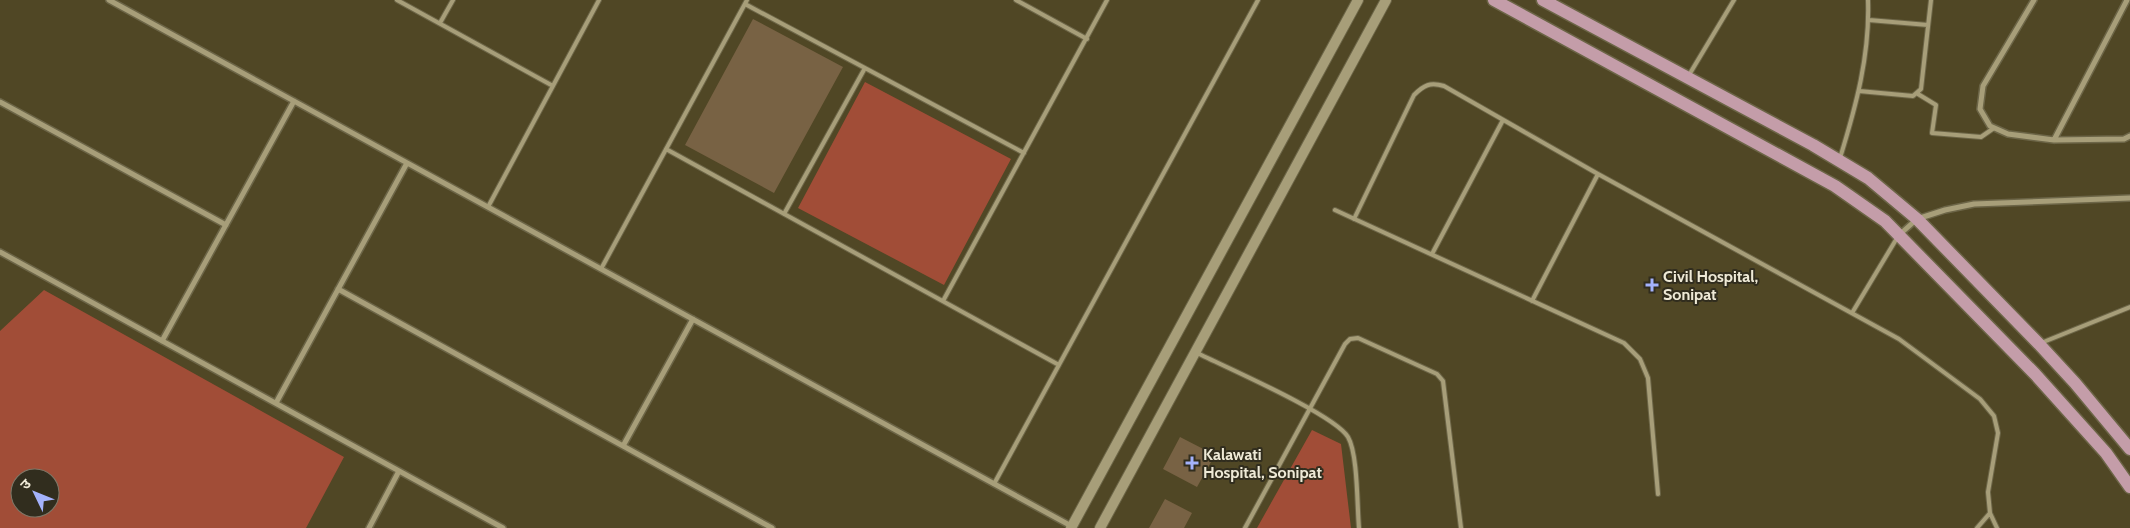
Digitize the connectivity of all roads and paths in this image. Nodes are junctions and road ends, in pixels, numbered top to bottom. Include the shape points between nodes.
1 (109, 0) edge
2 (397, 0) edge
3 (453, 0) edge
4 (600, 0) edge
5 (1016, 0) edge
6 (1107, 0) edge
7 (1258, 0) edge
8 (1358, 0) edge
9 (1386, 0) edge
10 (1494, 0) edge
11 (1543, 0) edge
12 (1734, 0) edge
13 (1868, 0) edge
14 (1931, 0) edge
15 (2034, 0) edge
16 (2127, 0) edge
17 (746, 2) edge
18 (1869, 20) junction
19 (440, 23) junction
20 (1928, 25) junction
21 (1087, 39) junction
22 (865, 68) junction
23 (1688, 77) junction
24 (553, 86) junction
25 (1859, 92) junction
26 (1918, 94) junction
27 (294, 101) junction
28 (0, 102) edge
29 (1503, 120) junction
30 (1994, 128) junction
31 (2130, 136) edge
32 (2054, 140) junction
33 (666, 149) junction
34 (1024, 153) junction
35 (1839, 160) junction
36 (407, 163) junction
37 (1598, 174) junction
38 (2130, 198) edge
39 (488, 207) junction
40 (1335, 210) dead end
41 (784, 214) junction
42 (1354, 218) junction
43 (1917, 219) junction
44 (226, 224) junction
45 (1899, 235) junction
46 (0, 252) edge
47 (1432, 254) junction
48 (601, 269) junction
49 (338, 289) junction
50 (1532, 301) junction
51 (943, 302) junction
52 (2130, 307) edge
53 (1852, 313) junction
54 (693, 319) junction
55 (162, 340) junction
56 (2039, 344) junction
57 (1195, 352) junction
58 (1059, 365) junction
59 (276, 403) junction
60 (1310, 409) junction
61 (623, 446) junction
62 (2130, 449) edge
63 (399, 471) junction
64 (994, 484) junction
65 (2130, 487) edge
66 (1658, 494) dead end
67 (1990, 513) junction
68 (1073, 527) edge
69 (368, 528) edge
70 (503, 528) edge
71 (772, 528) edge
72 (1100, 528) edge
73 (1245, 528) edge
74 (1359, 528) edge
75 (1461, 528) edge
76 (1977, 528) edge
77 (1998, 528) edge

1 - 27 street
2 - 19 lane
3 - 19 lane
4 - 24 lane
5 - 21 lane
6 - 21 lane
7 - 58 lane
8 - 68 street
9 - 57 street
10 - 45 main road via 1835,186 1885,221
11 - 23 main road
12 - 23 lane
13 - 18 lane
14 - 20 lane
15 - 30 street via 1983,86 1980,108
16 - 32 street
17 - 22 lane
17 - 33 lane
18 - 20 lane
18 - 25 lane
19 - 24 lane
20 - 26 lane
21 - 34 lane
22 - 34 lane
22 - 41 lane
23 - 35 main road
24 - 39 lane
25 - 26 lane
25 - 35 lane
26 - 30 lane via 1936,105 1932,133 1981,137
27 - 36 street
27 - 44 street
28 - 44 street
29 - 37 lane
29 - 42 lane via 1444,86 1434,83 1423,86 1414,95
29 - 47 lane
30 - 32 street via 2008,134
31 - 32 street via 2124,139
33 - 41 lane
33 - 48 lane
34 - 51 lane
35 - 43 main road via 1868,178
36 - 39 street
36 - 49 street
37 - 50 lane
37 - 53 lane
38 - 43 street via 1974,204
39 - 48 street
40 - 42 lane
41 - 51 lane
42 - 47 lane
43 - 45 street
43 - 56 main road
44 - 55 street
45 - 53 lane
45 - 65 main road via 2035,374 2106,453
46 - 55 street
47 - 50 lane
48 - 54 street
49 - 59 street
49 - 61 street
50 - 66 lane via 1624,344 1640,359 1648,378
51 - 58 lane
52 - 56 lane
53 - 67 lane via 1899,339 1980,399 1994,416 1998,433 1988,492
54 - 61 street
54 - 64 street
55 - 59 street
56 - 62 main road
57 - 60 lane
57 - 72 street
58 - 64 lane
59 - 63 street
60 - 73 lane
60 - 74 lane via 1348,437 1353,452
60 - 75 lane via 1350,339 1358,338 1437,374 1446,388
61 - 71 street
63 - 69 street
63 - 70 street
64 - 68 street
67 - 76 lane
67 - 77 lane

